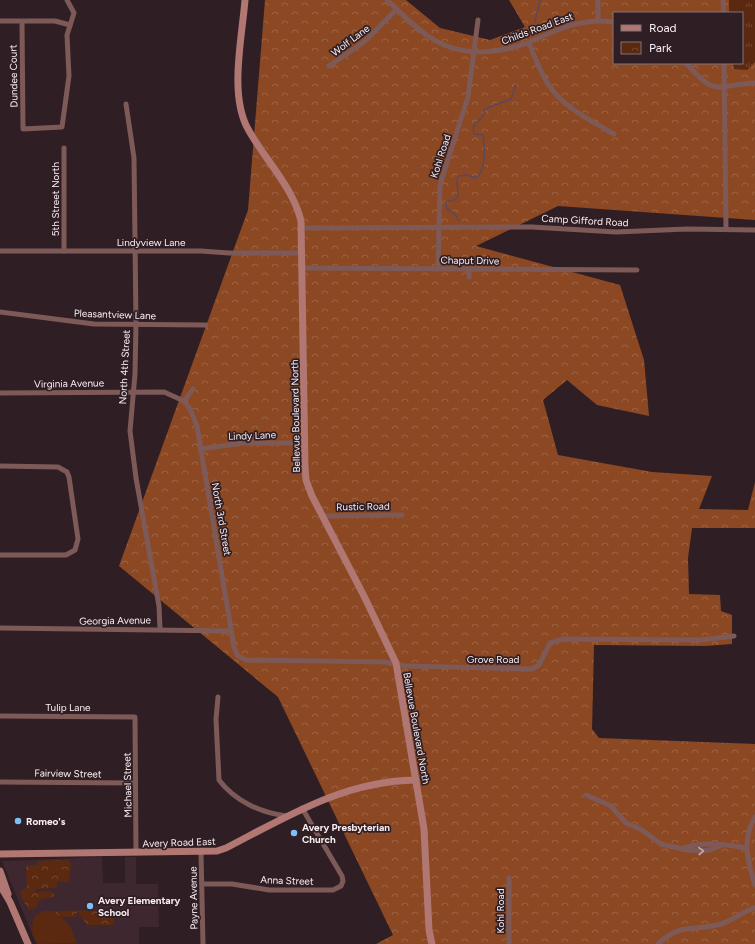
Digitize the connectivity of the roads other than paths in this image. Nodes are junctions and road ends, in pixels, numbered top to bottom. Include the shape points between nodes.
1 (68, 0) edge
2 (245, 0) edge
3 (387, 0) edge
4 (598, 0) edge
5 (722, 0) edge
6 (397, 9) junction
7 (724, 12) edge
8 (478, 20) dead end
9 (598, 20) junction
10 (0, 21) edge
11 (22, 22) junction
12 (613, 22) edge
13 (70, 25) junction
14 (529, 43) junction
15 (475, 52) junction
16 (687, 64) edge
17 (724, 64) edge
18 (329, 66) dead end
19 (755, 83) edge
20 (724, 88) junction
21 (126, 104) dead end
22 (614, 134) dead end
23 (64, 148) dead end
24 (438, 227) junction
25 (302, 228) junction
26 (726, 229) junction
27 (755, 230) edge
28 (0, 251) edge
29 (64, 251) junction
30 (134, 251) junction
31 (303, 253) junction
32 (303, 268) junction
33 (438, 269) junction
34 (469, 270) junction
35 (637, 270) dead end
36 (469, 277) dead end
37 (0, 312) edge
38 (136, 323) junction
39 (206, 324) dead end
40 (193, 389) dead end
41 (133, 391) junction
42 (0, 393) edge
43 (184, 401) junction
44 (304, 443) junction
45 (200, 449) junction
46 (0, 466) edge
47 (402, 515) dead end
48 (323, 516) junction
49 (0, 555) edge
50 (0, 628) edge
51 (160, 629) junction
52 (231, 631) junction
53 (734, 636) dead end
54 (238, 656) joint
55 (396, 663) junction
56 (218, 697) dead end
57 (0, 716) edge
58 (135, 717) joint
59 (416, 780) junction
60 (0, 782) edge
61 (136, 783) junction
62 (586, 795) dead end
63 (302, 808) junction
64 (286, 816) junction
65 (755, 817) edge
66 (746, 848) junction
67 (201, 852) junction
68 (136, 853) junction
69 (0, 854) edge
70 (0, 871) edge
71 (509, 878) dead end
72 (202, 884) junction
73 (0, 885) edge
74 (755, 886) edge
75 (10, 902) junction
76 (755, 908) edge
77 (28, 944) edge
78 (203, 944) edge
79 (432, 944) edge
80 (509, 944) edge
81 (658, 944) edge

1 - 13 street via 74,13
2 - 25 main road, Bellevue Boulevard North via 238,79 241,110 248,129 293,199
3 - 6 street, Childs Road East
4 - 9 street
5 - 7 street
6 - 15 street, Childs Road East via 428,36 450,46
6 - 18 street, Wolf Lane via 364,42
8 - 15 street, Kohl Road
9 - 12 street, Childs Road East
9 - 14 street, Childs Road East via 568,25
10 - 11 street
11 - 13 street via 55,21
11 - 13 street, Dundee Court via 23,129 62,127 68,76 67,35
14 - 15 street, Childs Road East via 502,51
14 - 22 street via 543,76 556,94 576,111
15 - 24 street, Kohl Road via 467,103 442,175 438,195
16 - 20 street via 704,82
17 - 20 street
19 - 20 street
20 - 26 street
21 - 30 street, North 4th Street via 134,158
23 - 29 street, 5th Street North
24 - 25 street, Camp Gifford Road
24 - 26 street, Camp Gifford Road via 532,227 616,232
24 - 33 street, Kohl Road
25 - 31 main road, Bellevue Boulevard North
26 - 27 street, Camp Gifford Road
28 - 29 street, Lindyview Lane
29 - 30 street, Lindyview Lane
30 - 31 street, Lindyview Lane
30 - 38 street, North 4th Street
31 - 32 main road, Bellevue Boulevard North
32 - 33 street, Chaput Drive
32 - 44 main road, Bellevue Boulevard North
33 - 34 street, Chaput Drive
34 - 35 street, Chaput Drive
34 - 36 street
37 - 38 street, Pleasantview Lane via 94,324
38 - 39 street, Pleasantview Lane
38 - 41 street, North 4th Street
40 - 43 street
41 - 42 street, Virginia Avenue
41 - 43 street, Virginia Avenue via 164,392
41 - 51 street, North 4th Street via 130,431 159,606
43 - 45 street, North 3rd Street via 194,417
44 - 45 street, Lindy Lane via 243,443
44 - 48 main road, Bellevue Boulevard North via 306,480
45 - 52 street, North 3rd Street
46 - 49 street via 58,467 67,472 78,539 72,553 56,556
47 - 48 street, Rustic Road
48 - 55 main road, Bellevue Boulevard North
50 - 51 street, Georgia Avenue
51 - 52 street, Georgia Avenue
52 - 54 street, North 3rd Street
53 - 55 street, Grove Road via 701,640 562,639 550,643 539,665 532,669 405,666
54 - 55 street, Grove Road via 246,660
55 - 59 main road, Bellevue Boulevard North
56 - 64 street via 216,726 219,780 252,806 269,814
57 - 58 street, Tulip Lane
58 - 61 street, Michael Street
59 - 63 main road, Avery Road East via 373,784 331,796
59 - 79 main road, Bellevue Boulevard North via 424,829 428,930
60 - 61 street, Fairview Street
61 - 68 street, Michael Street
62 - 66 street via 611,806 626,823 642,830 660,844 706,851 722,845
63 - 64 main road, Avery Road East
63 - 72 street, Anna Street via 343,880 341,886 333,890 269,890 232,884
64 - 67 main road, Avery Road East via 226,848
65 - 66 street
66 - 74 street
67 - 68 main road, Avery Road East
67 - 72 street, Payne Avenue
68 - 69 main road, Avery Road East
70 - 75 main road
71 - 80 street, Kohl Road
72 - 78 street, Payne Avenue
73 - 75 main road
75 - 77 main road
76 - 81 street via 723,923 679,930

